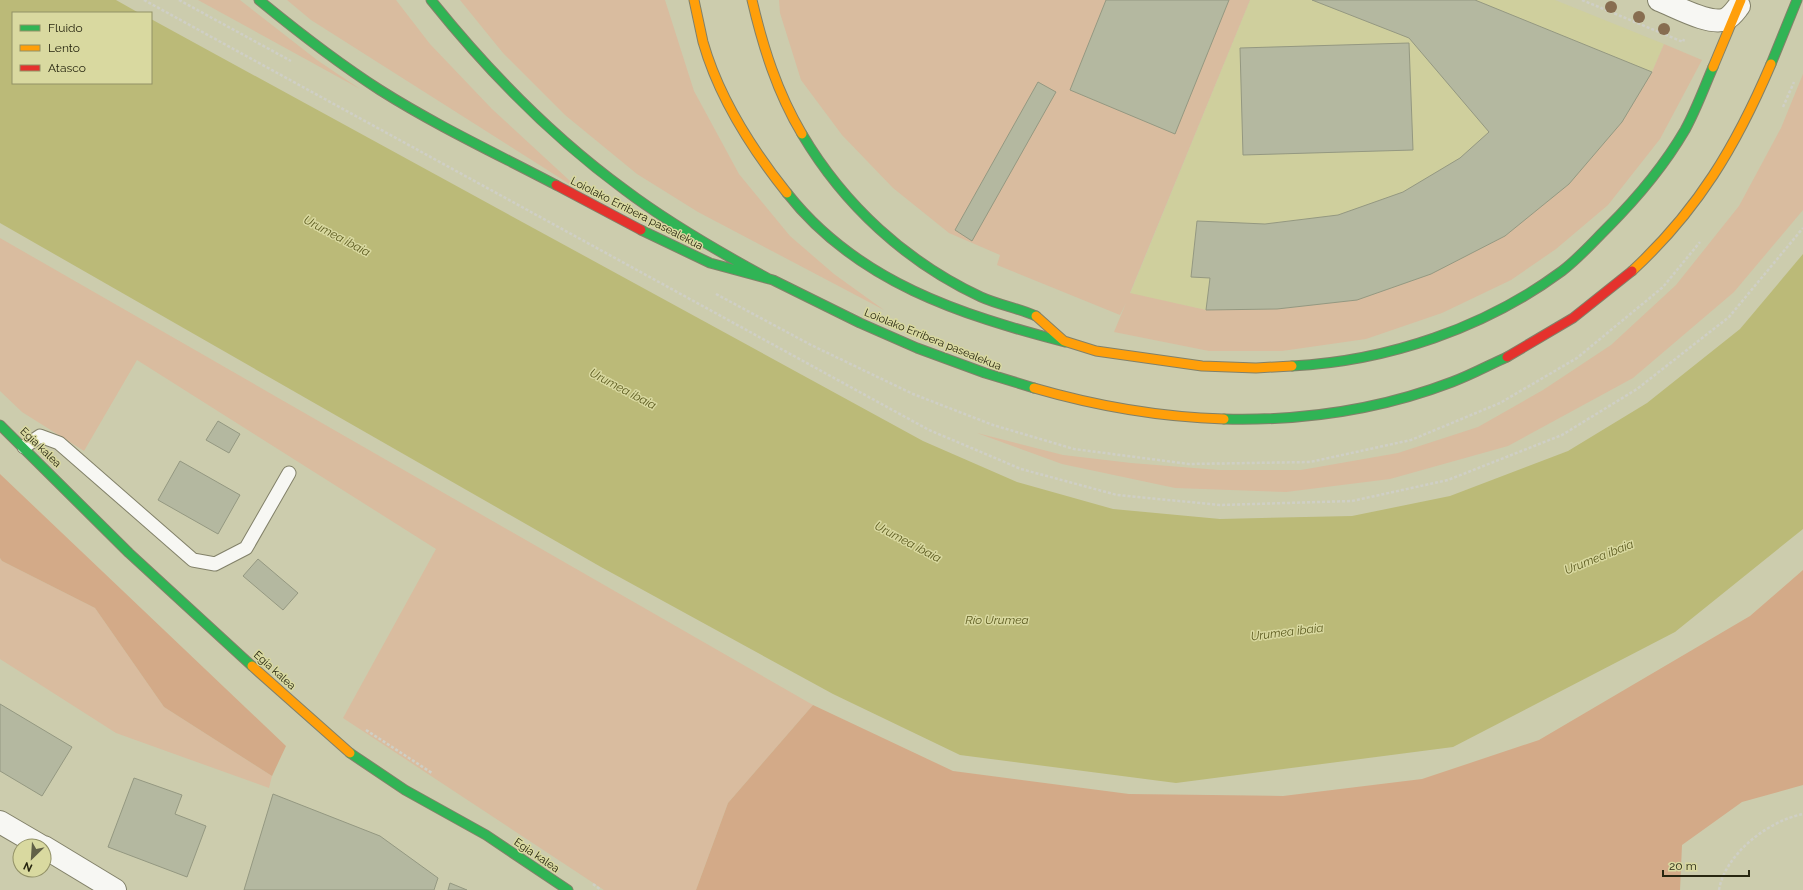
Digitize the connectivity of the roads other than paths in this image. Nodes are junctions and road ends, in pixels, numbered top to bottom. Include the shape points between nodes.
1 (259, 0) edge
2 (431, 0) edge
3 (694, 0) edge
4 (752, 0) edge
5 (1659, 0) edge
6 (1797, 0) edge
7 (1740, 3) edge
8 (769, 279) junction
9 (1065, 342) junction
10 (0, 425) edge
11 (24, 447) junction
12 (289, 473) dead end
13 (0, 822) edge
14 (27, 838) edge
15 (52, 853) edge
16 (115, 890) edge
17 (568, 890) edge

1 - 8 main road, Loiolako Erribera pasealekua via 294,30 400,102 706,262
2 - 8 main road via 476,56 554,134 615,184 657,214
3 - 9 main road via 704,42 738,124 757,156 808,217 864,264 892,281 985,319
4 - 9 main road via 767,58 784,101 802,136 847,198 903,250 934,272 987,300 1038,318
5 - 7 street via 1713,21 1726,19 1734,14
6 - 8 main road, Loiolako Erribera pasealekua via 1755,103 1731,149 1703,193 1670,233 1622,280 1594,303 1551,332 1507,358 1411,397 1360,409 1278,420 1232,421 1135,412 1060,396 963,366 874,330
7 - 9 main road via 1687,128 1633,204 1565,269 1488,316 1450,333 1401,349 1355,360 1279,369 1234,370 1193,366 1115,354
10 - 11 main road, Egia kalea
11 - 12 lane via 40,436 59,443 193,560 215,564 246,548
11 - 17 main road, Egia kalea via 129,553 311,720 355,757 405,790 486,835
13 - 14 street
15 - 16 street

